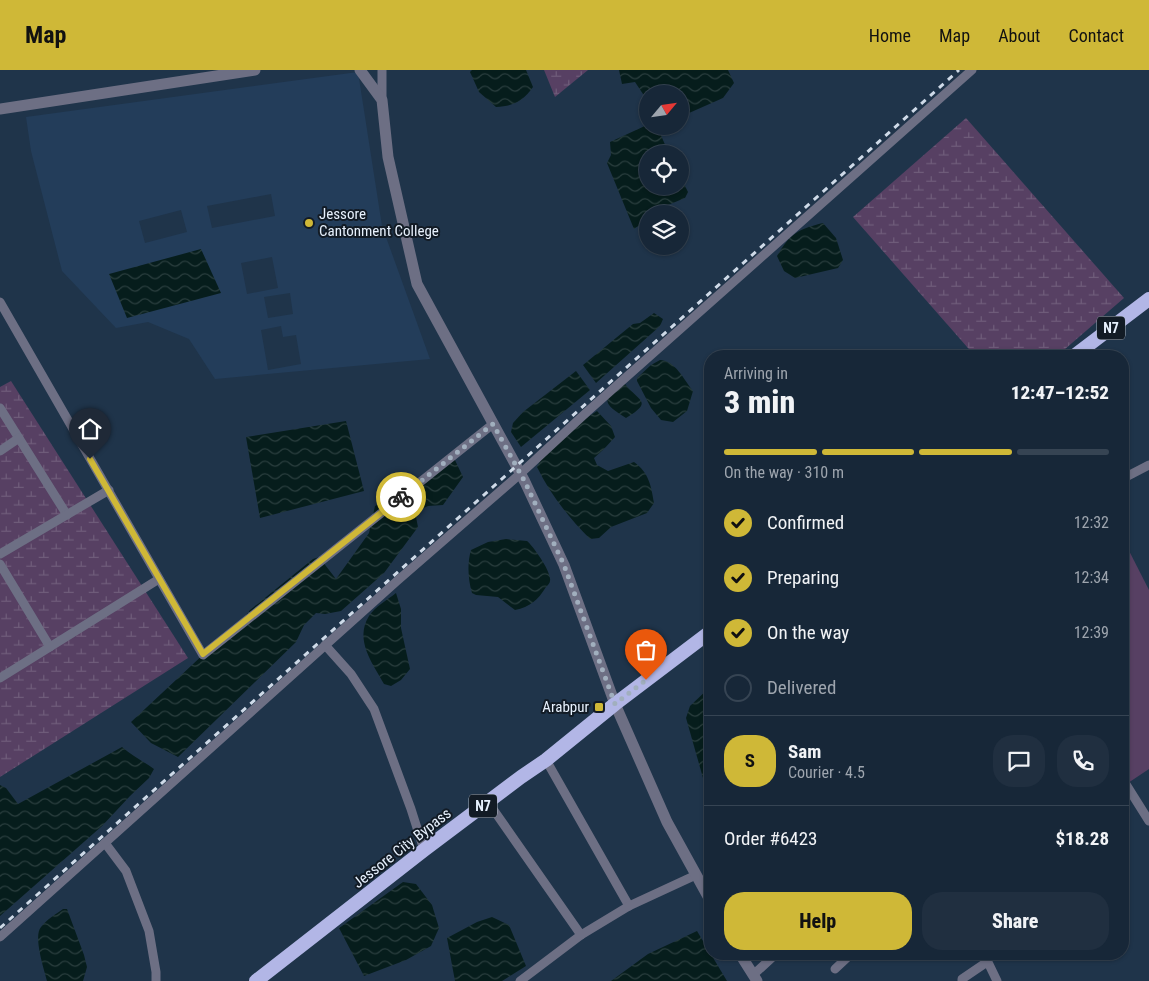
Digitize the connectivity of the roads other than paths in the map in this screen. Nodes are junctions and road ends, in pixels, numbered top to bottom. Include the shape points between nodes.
1 (256, 70) edge
2 (360, 70) edge
3 (382, 70) edge
4 (972, 70) edge
5 (382, 100) junction
6 (0, 109) edge
7 (1149, 300) edge
8 (0, 302) edge
9 (1082, 350) edge
10 (0, 408) edge
11 (493, 424) junction
12 (18, 438) junction
13 (0, 451) edge
14 (1149, 465) edge
15 (520, 474) junction
16 (1129, 475) edge
17 (109, 490) junction
18 (67, 515) junction
19 (0, 554) edge
20 (0, 564) edge
21 (159, 579) junction
22 (704, 637) edge
23 (326, 645) junction
24 (50, 646) junction
25 (0, 678) edge
26 (615, 704) junction
27 (546, 760) junction
28 (1129, 789) edge
29 (488, 802) junction
30 (1149, 821) edge
31 (105, 843) junction
32 (424, 850) junction
33 (696, 875) junction
34 (704, 889) edge
35 (629, 906) junction
36 (581, 935) junction
37 (0, 937) edge
38 (744, 960) edge
39 (771, 960) edge
40 (844, 960) edge
41 (984, 960) edge
42 (987, 960) edge
43 (834, 969) dead end
44 (755, 978) edge
45 (156, 981) edge
46 (256, 981) edge
47 (520, 981) edge
48 (962, 981) edge
49 (997, 981) edge

1 - 6 street
2 - 5 street
3 - 5 street
4 - 15 street
5 - 11 street via 388,157 417,284
7 - 9 highway, N7
8 - 17 street
10 - 12 street
11 - 15 street
11 - 21 street via 203,654
12 - 13 street
12 - 18 street
14 - 16 street
15 - 23 street
15 - 26 street via 564,565
17 - 18 street
17 - 21 street
18 - 19 street
20 - 24 street
21 - 24 street
22 - 26 highway, Jessore City Bypass / N7
23 - 31 street
23 - 32 street via 351,674 374,709
24 - 25 street
26 - 27 highway, Jessore City Bypass / N7
26 - 33 street via 667,822
27 - 29 highway, Jessore City Bypass / N7
27 - 35 street
28 - 30 street
29 - 32 highway, Jessore City Bypass / N7
29 - 36 street
31 - 37 street
31 - 45 street via 126,871 149,931
32 - 46 highway, Jessore City Bypass / N7
33 - 34 street
33 - 35 street
35 - 36 street
36 - 47 street
38 - 44 street
39 - 44 street
40 - 43 street
41 - 48 street
42 - 49 street

